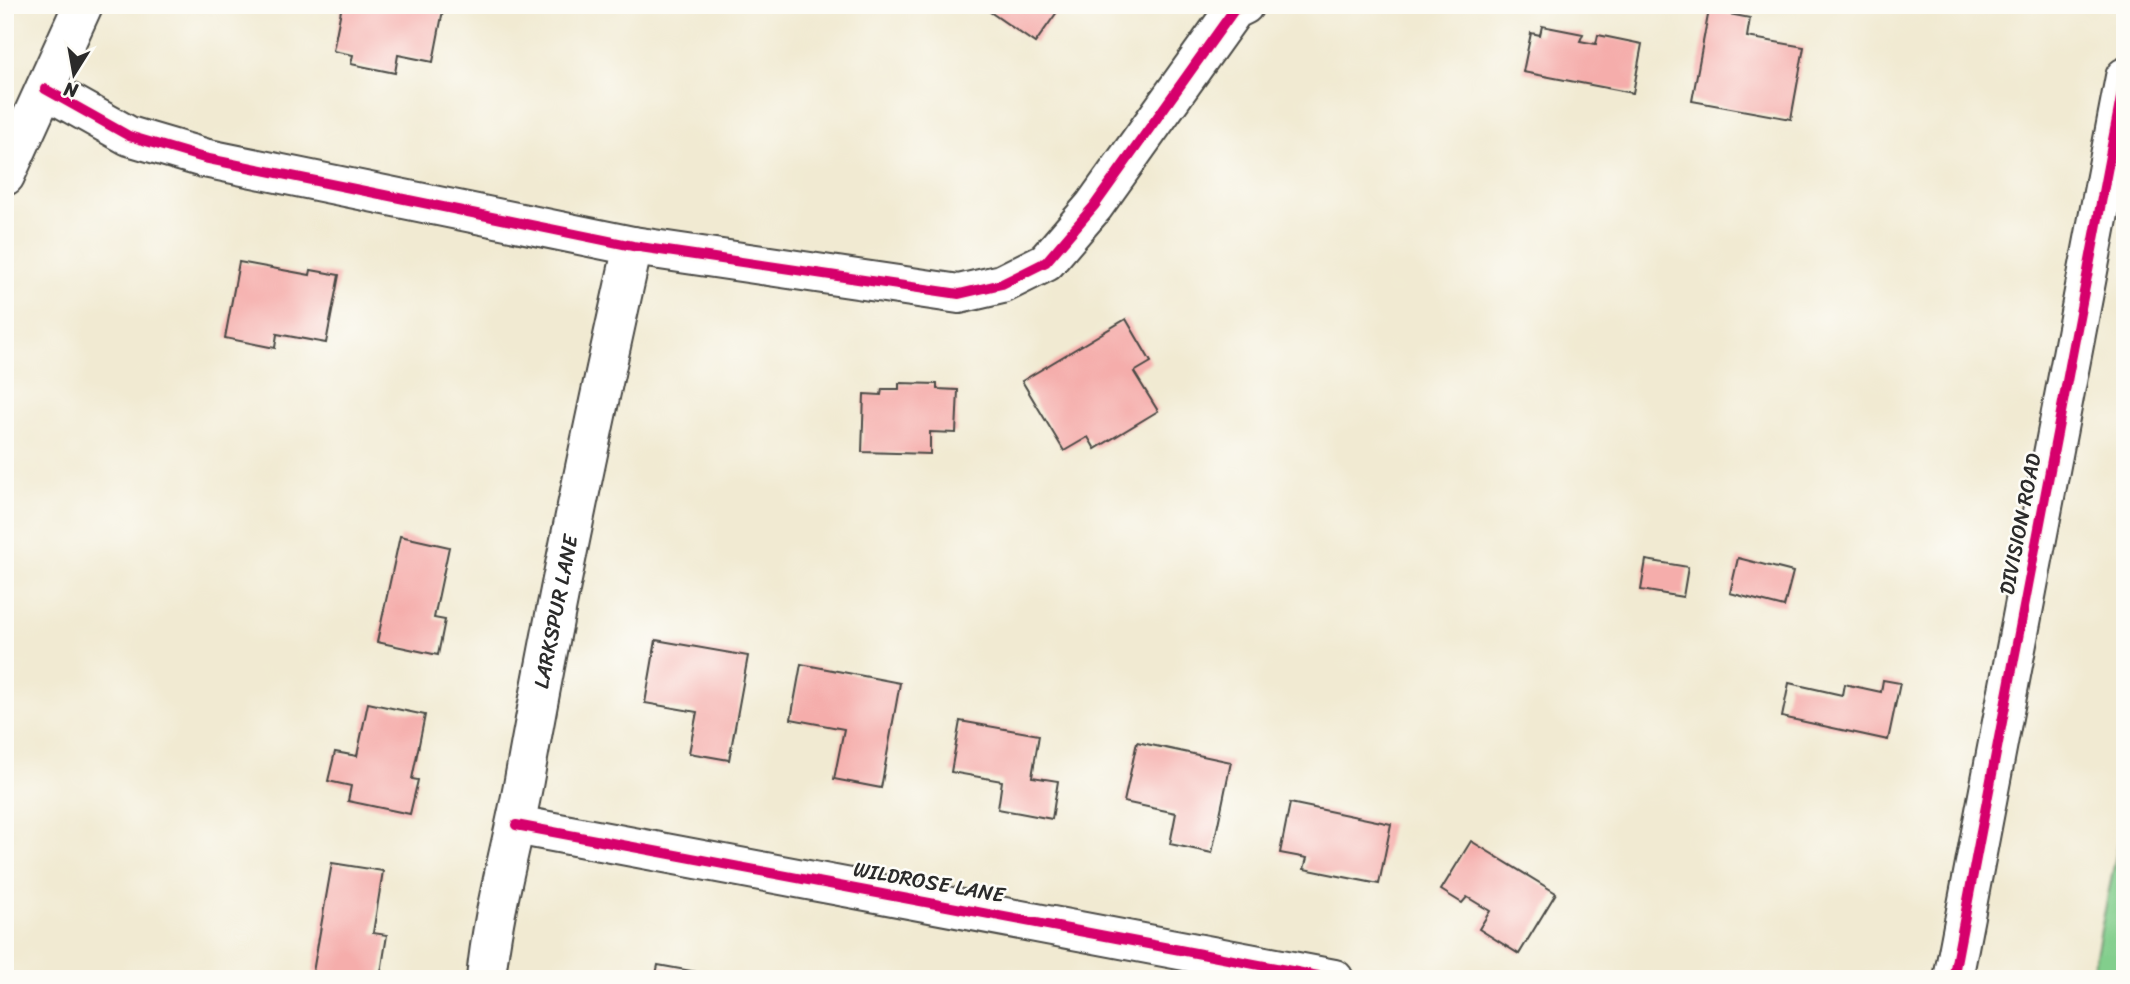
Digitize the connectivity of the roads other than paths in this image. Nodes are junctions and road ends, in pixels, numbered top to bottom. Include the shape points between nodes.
1 (83, 5) edge
2 (1244, 5) edge
3 (2125, 77) edge
4 (45, 89) junction
5 (5, 176) edge
6 (633, 246) junction
7 (516, 825) junction
8 (486, 979) edge
9 (1334, 979) edge
10 (1953, 979) edge

1 - 4 street
2 - 6 street via 1234,10 1094,206 1046,262 1002,284 959,293
3 - 10 street, DIVISION ROAD
4 - 5 street
4 - 6 street via 129,136 204,158
6 - 7 street, LARKSPUR LANE via 561,573
7 - 8 street, LARKSPUR LANE via 489,943
7 - 9 street, WILDROSE LANE

